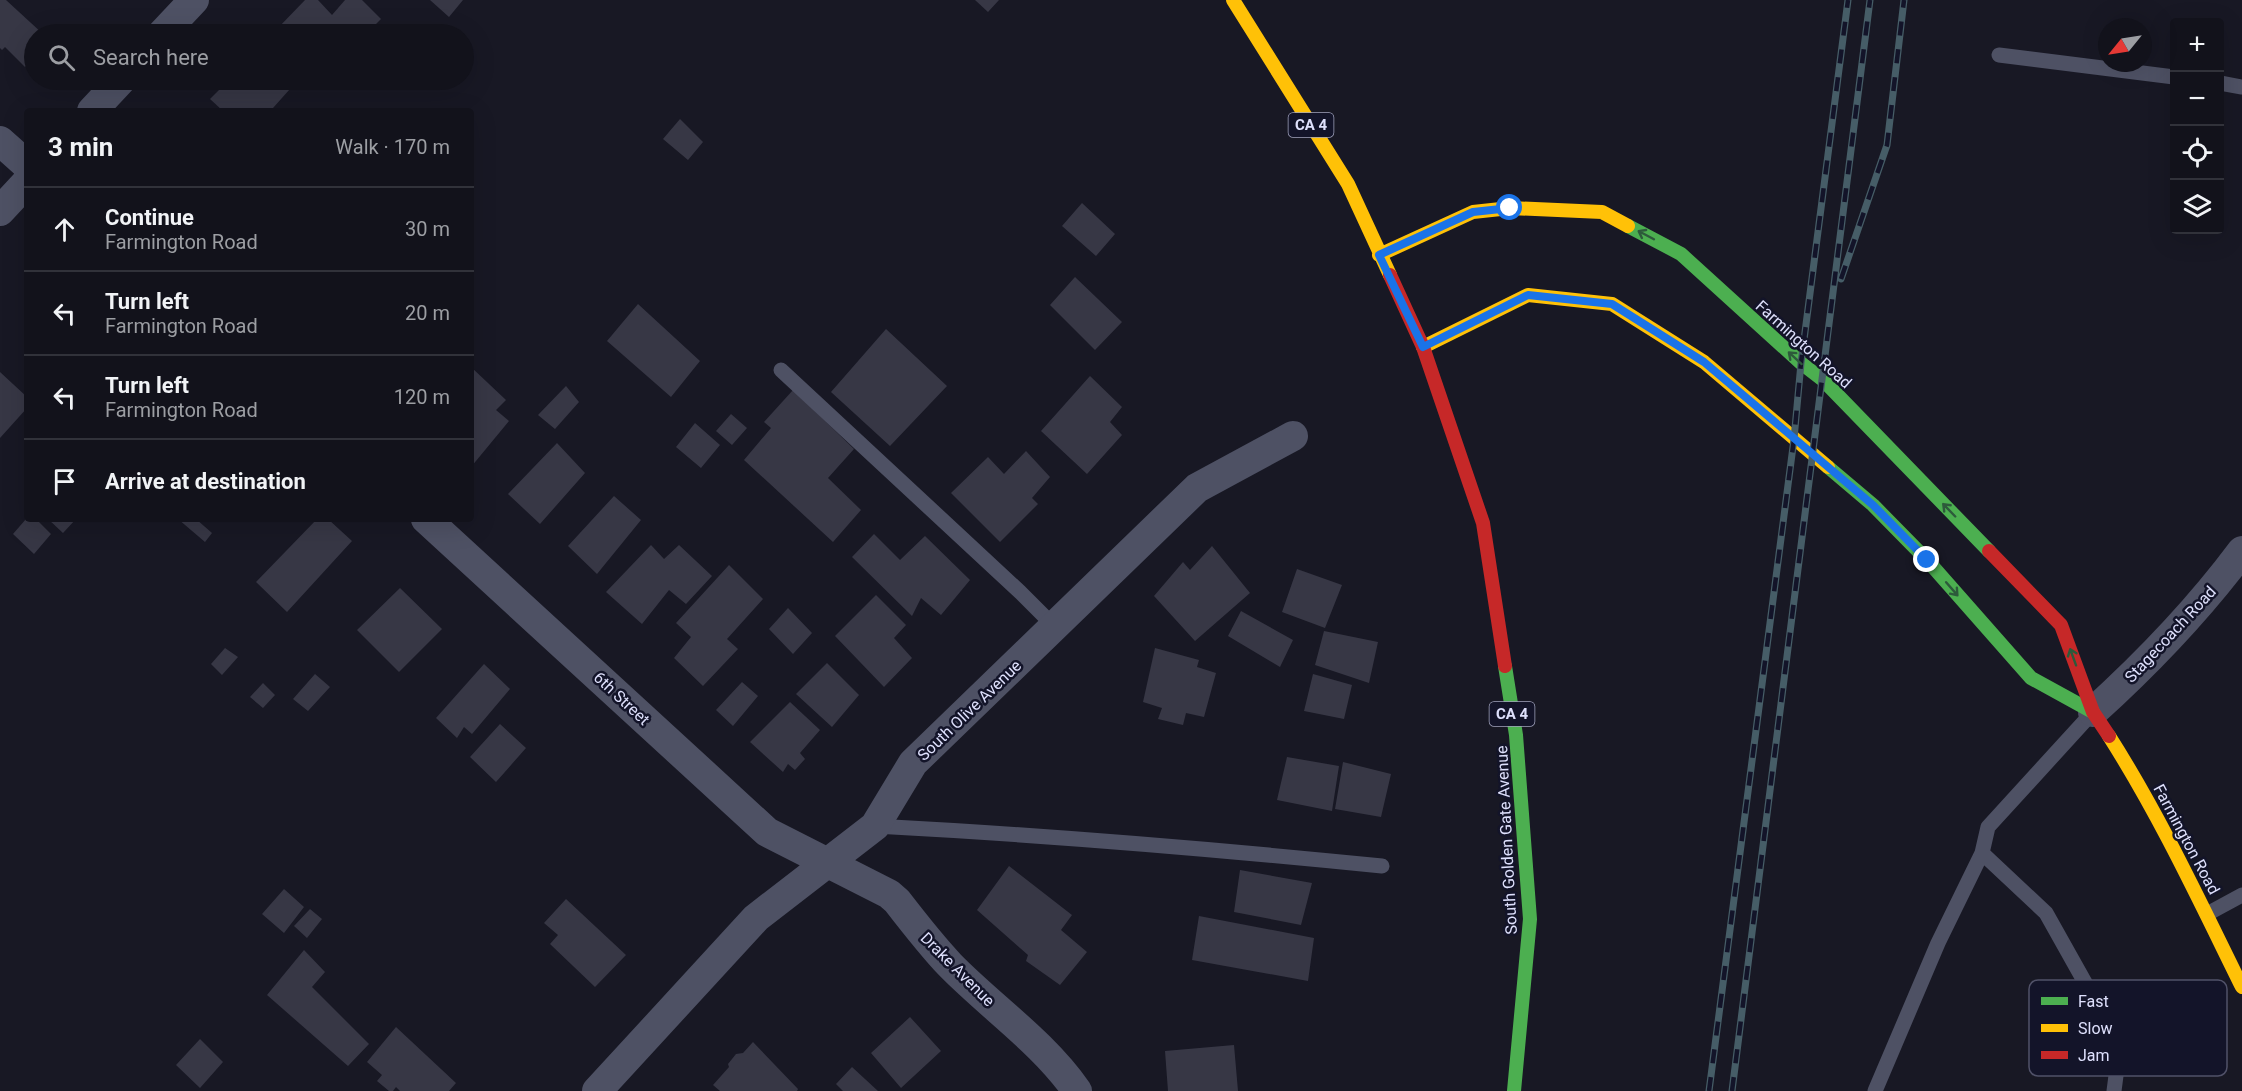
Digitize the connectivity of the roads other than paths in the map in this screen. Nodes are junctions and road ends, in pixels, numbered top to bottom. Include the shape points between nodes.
1 (194, 0) edge
2 (1233, 0) edge
3 (171, 24) edge
4 (1999, 55) dead end
5 (2170, 76) edge
6 (2224, 84) edge
7 (2242, 87) edge
8 (112, 90) edge
9 (95, 108) edge
10 (0, 141) edge
11 (24, 162) edge
12 (24, 185) edge
13 (0, 211) edge
14 (1379, 255) junction
15 (1423, 347) junction
16 (781, 370) dead end
17 (1293, 436) dead end
18 (429, 522) edge
19 (2242, 551) edge
20 (1054, 626) junction
21 (2093, 712) junction
22 (875, 826) junction
23 (1982, 853) junction
24 (828, 864) junction
25 (1382, 866) dead end
26 (2242, 895) edge
27 (2207, 914) junction
28 (2084, 980) edge
29 (2242, 987) edge
30 (2116, 1076) edge
31 (597, 1091) edge
32 (1077, 1091) edge
33 (1514, 1091) edge
34 (1875, 1091) edge
35 (2114, 1091) edge

1 - 3 street
2 - 14 main road, CA 4 via 1348,184
4 - 5 lane
6 - 7 lane
8 - 9 street
10 - 11 street
12 - 13 street
14 - 15 main road, CA 4
21 -> 14 main road, Farmington Road via 2061,625 1823,380 1681,254 1602,212 1510,208 1473,212
15 -> 21 main road, Farmington Road via 1528,295 1612,304 1704,362 1864,498 1927,560 2031,678
15 - 33 main road, South Golden Gate Avenue / CA 4 via 1483,523 1516,735 1530,919
16 - 20 lane
17 - 20 street, South Olive Avenue via 1197,488
18 - 24 street, 6th Street via 767,832
19 - 21 street, Stagecoach Road via 2210,595 2143,667
20 - 22 street, South Olive Avenue via 913,763
21 - 23 lane via 1988,827
21 - 27 main road, Farmington Road via 2138,783
22 - 24 street, South Olive Avenue
22 - 25 lane via 1102,840
23 - 28 lane via 2046,913
23 - 34 lane via 1938,943
24 - 31 street, South Olive Avenue via 756,918
24 - 32 street, Drake Avenue via 897,901 951,965 1056,1065
26 - 27 lane
27 - 29 main road, Farmington Road
30 - 35 lane

